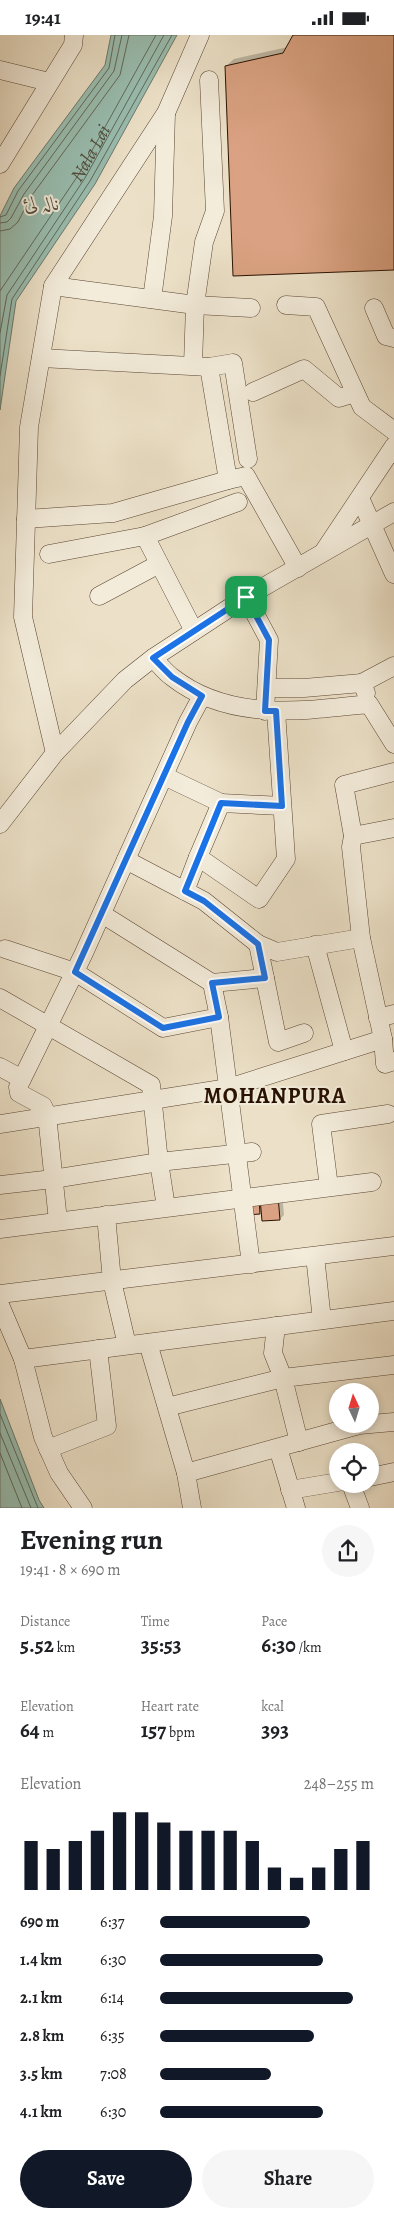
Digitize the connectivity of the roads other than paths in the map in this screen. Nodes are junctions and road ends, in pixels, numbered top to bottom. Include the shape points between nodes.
1 (74, 35) edge
2 (200, 35) edge
3 (0, 70) edge
4 (209, 80) dead end
5 (49, 82) junction
6 (166, 113) junction
7 (0, 164) edge
8 (53, 285) junction
9 (152, 299) junction
10 (195, 305) junction
11 (286, 305) dead end
12 (251, 308) dead end
13 (374, 308) dead end
14 (394, 338) edge
15 (41, 358) junction
16 (201, 366) junction
17 (253, 392) dead end
18 (355, 393) junction
19 (394, 431) edge
20 (394, 446) edge
21 (248, 459) dead end
22 (228, 480) junction
23 (360, 498) junction
24 (238, 502) dead end
25 (394, 512) edge
26 (26, 519) junction
27 (373, 524) junction
28 (145, 536) junction
29 (49, 554) dead end
30 (323, 554) junction
31 (159, 564) junction
32 (298, 568) junction
33 (394, 575) edge
34 (99, 596) dead end
35 (246, 597) junction
36 (194, 631) junction
37 (153, 658) junction
38 (394, 666) edge
39 (362, 683) junction
40 (268, 688) junction
41 (202, 696) junction
42 (370, 704) junction
43 (270, 711) junction
44 (394, 744) edge
45 (55, 753) junction
46 (394, 772) edge
47 (164, 776) junction
48 (221, 803) junction
49 (282, 806) junction
50 (0, 824) edge
51 (394, 828) edge
52 (352, 836) junction
53 (198, 857) junction
54 (126, 860) junction
55 (185, 891) junction
56 (102, 914) junction
57 (362, 938) junction
58 (258, 944) junction
59 (315, 945) junction
60 (5, 949) dead end
61 (75, 972) junction
62 (265, 978) junction
63 (212, 983) junction
64 (0, 998) edge
65 (386, 1016) edge
66 (219, 1017) junction
67 (48, 1026) junction
68 (304, 1033) dead end
69 (383, 1039) junction
70 (344, 1051) junction
71 (394, 1061) edge
72 (0, 1067) edge
73 (22, 1079) junction
74 (228, 1088) junction
75 (152, 1100) junction
76 (388, 1114) dead end
77 (47, 1115) junction
78 (0, 1124) edge
79 (244, 1153) junction
80 (159, 1162) junction
81 (53, 1179) junction
82 (372, 1182) dead end
83 (0, 1185) edge
84 (329, 1187) junction
85 (241, 1197) junction
86 (166, 1207) junction
87 (106, 1215) junction
88 (58, 1221) junction
89 (0, 1229) edge
90 (394, 1246) edge
91 (315, 1256) junction
92 (251, 1263) junction
93 (112, 1281) junction
94 (0, 1294) edge
95 (0, 1305) edge
96 (394, 1311) edge
97 (322, 1320) junction
98 (276, 1326) junction
99 (148, 1343) junction
100 (127, 1345) junction
101 (98, 1349) junction
102 (23, 1359) junction
103 (394, 1365) edge
104 (283, 1378) junction
105 (167, 1407) junction
106 (394, 1422) edge
107 (299, 1442) junction
108 (278, 1448) junction
109 (48, 1449) junction
110 (394, 1472) edge
111 (186, 1473) junction
112 (379, 1475) edge
113 (329, 1484) edge
114 (290, 1491) junction
115 (355, 1493) edge
116 (83, 1508) edge
117 (192, 1508) edge
118 (296, 1508) edge
119 (360, 1508) edge

1 - 5 street via 73,45
2 - 6 street
3 - 5 street
4 - 10 street via 215,211 204,242
5 - 7 street
6 - 8 street
6 - 9 street via 163,215
8 - 9 street
8 - 15 street
9 - 10 street
10 - 12 street
10 - 16 street
11 - 18 street via 316,307
13 - 14 street via 386,336
15 - 16 street
15 - 26 street via 29,427
16 - 21 street via 233,363
16 - 22 street
17 - 18 street via 304,369 339,398
18 - 19 street via 362,407
20 - 23 street
22 - 26 street via 113,513
22 - 32 street via 246,476
23 - 27 street
23 - 30 street
24 - 28 street
25 - 27 street
26 - 45 street via 22,617
27 - 30 street
27 - 33 street
28 - 29 street
28 - 31 street
30 - 32 street
31 - 34 street
31 - 36 street
32 - 35 street
35 - 36 street
35 - 40 street via 269,640
36 - 37 street
37 - 41 street via 172,677
37 - 45 street via 125,680
38 - 39 street
39 - 40 street
39 - 42 street
40 - 43 street
41 - 43 street via 245,709
41 - 47 street
42 - 43 street via 299,712
42 - 44 street
43 - 49 street
45 - 50 street
46 - 52 street via 344,785
47 - 48 street
47 - 54 street
48 - 49 street
48 - 53 street
49 - 53 street via 286,859 259,899
51 - 52 street
52 - 57 street
53 - 55 street
54 - 55 street
54 - 56 street
55 - 58 street via 204,901
56 - 61 street
56 - 63 street
57 - 59 street
57 - 65 street
58 - 59 street via 277,952
58 - 62 street
59 - 70 street
60 - 61 street
61 - 66 street via 163,1028
61 - 67 street
62 - 63 street
62 - 68 street via 278,1042
63 - 66 street
64 - 67 street
65 - 69 street
66 - 74 street
67 - 73 street
67 - 75 street via 151,1085
69 - 70 street
69 - 71 street via 385,1064
70 - 74 street
72 - 73 street
73 - 77 street via 19,1093 43,1106
74 - 75 street
74 - 79 street
75 - 77 street
75 - 80 street
76 - 84 street via 321,1124
77 - 78 street
77 - 81 street
79 - 80 street
79 - 85 street
80 - 81 street
80 - 86 street
81 - 83 street
81 - 88 street
82 - 84 street
84 - 85 street
85 - 86 street
85 - 92 street
86 - 87 street
87 - 88 street
87 - 93 street
88 - 89 street
90 - 91 street
91 - 92 street
91 - 97 street
92 - 93 street
93 - 94 street
93 - 100 street
95 - 102 street
96 - 97 street
97 - 98 street
98 - 99 street
98 - 104 street via 273,1353
99 - 100 street
99 - 105 street
100 - 101 street
101 - 102 street
101 - 109 street via 107,1426
102 - 109 street
103 - 104 street
104 - 105 street
104 - 107 street
105 - 111 street
106 - 107 street via 359,1425
107 - 108 street
108 - 111 street
108 - 114 street
109 - 116 street via 59,1473
110 - 112 street
111 - 117 street
113 - 114 street
114 - 118 street
115 - 119 street

